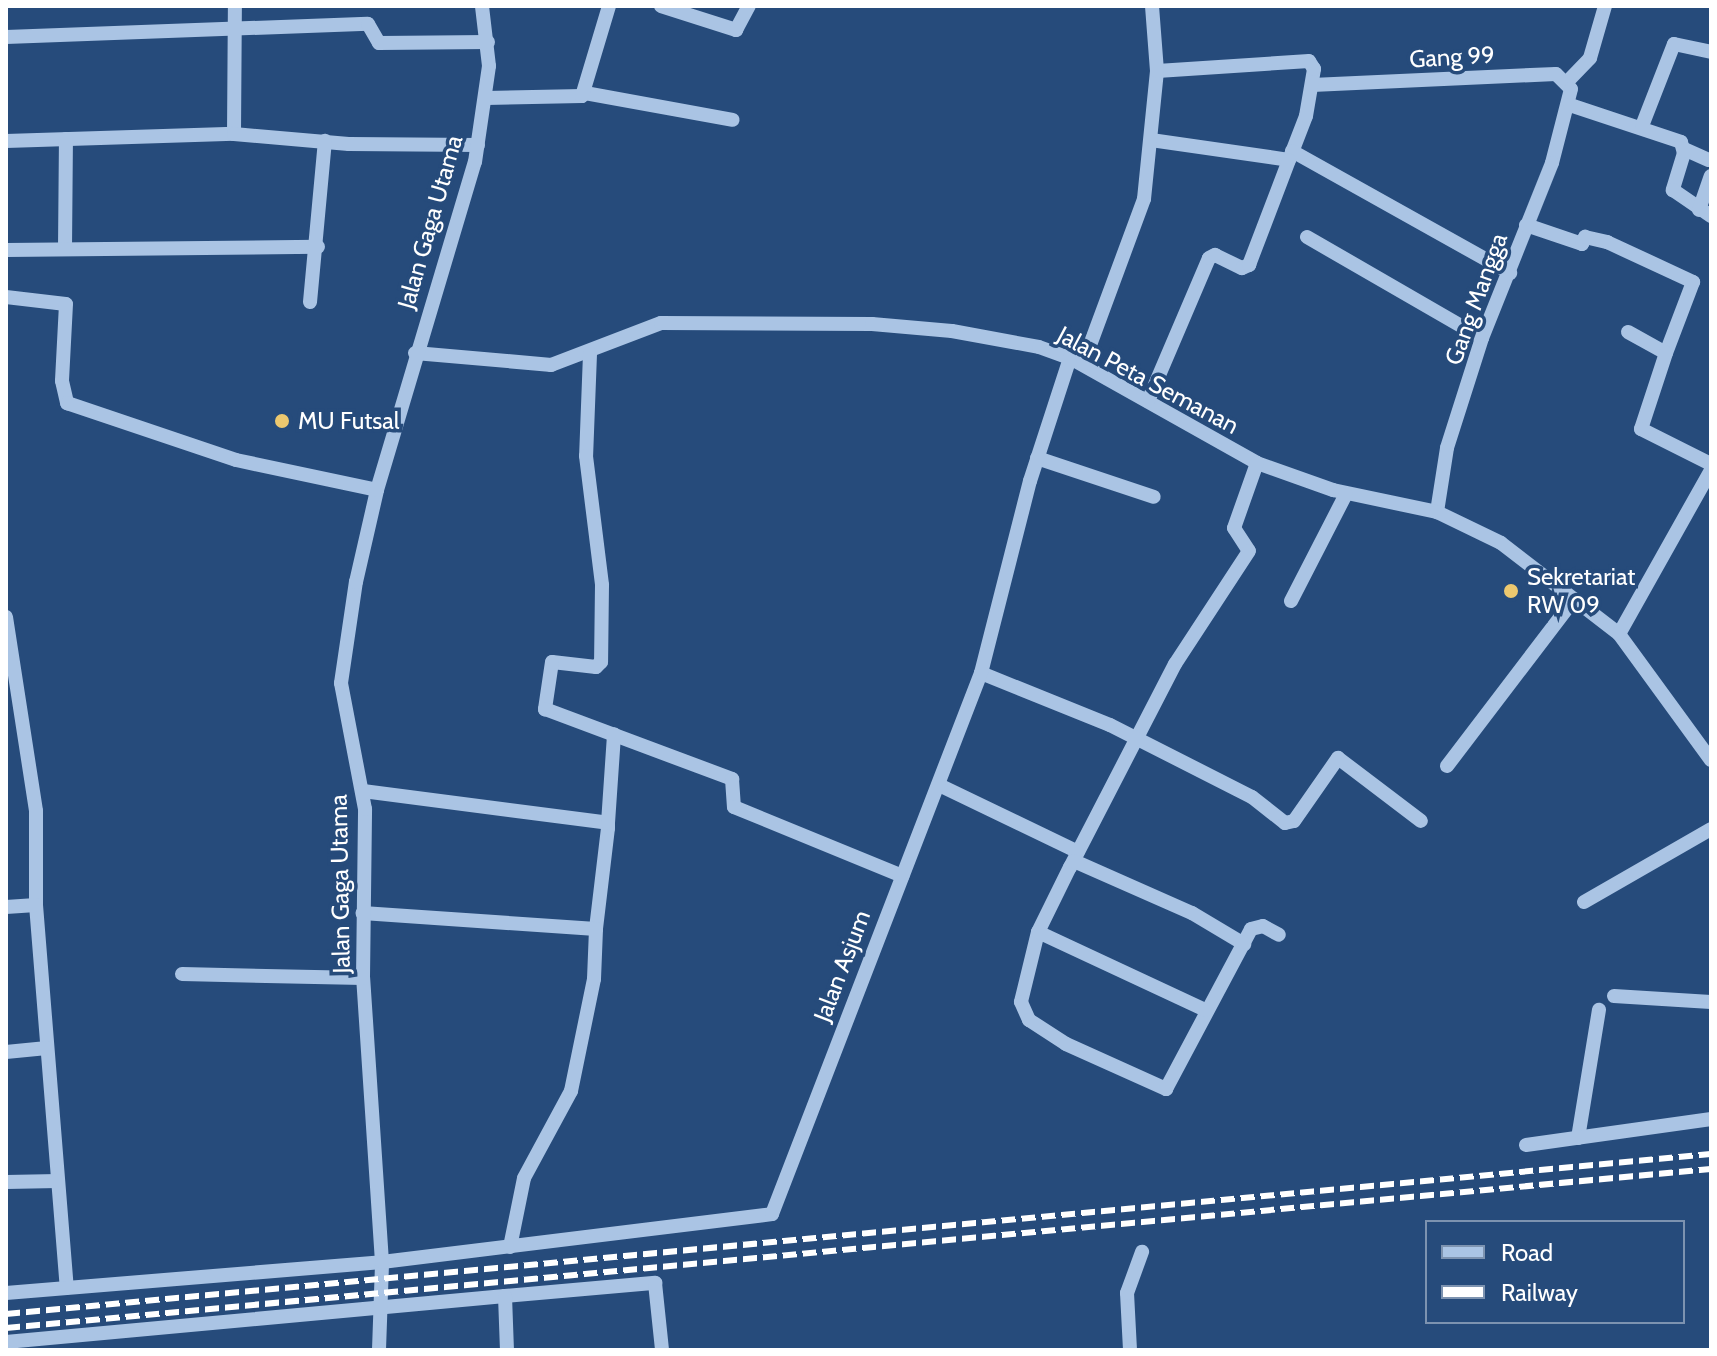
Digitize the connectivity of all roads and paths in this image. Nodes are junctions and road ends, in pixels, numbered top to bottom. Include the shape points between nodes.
1 (235, 6) edge
2 (482, 6) edge
3 (609, 6) edge
4 (661, 6) edge
5 (749, 6) edge
6 (1152, 6) edge
7 (1605, 6) edge
8 (236, 30) junction
9 (6, 37) edge
10 (488, 42) junction
11 (1711, 52) edge
12 (1157, 71) junction
13 (1567, 82) junction
14 (1312, 85) junction
15 (585, 93) junction
16 (486, 98) junction
17 (1570, 105) junction
18 (733, 120) dead end
19 (1642, 126) junction
20 (234, 134) junction
21 (66, 139) junction
22 (1151, 140) junction
23 (6, 141) edge
24 (325, 141) junction
25 (478, 145) junction
26 (1684, 149) junction
27 (1291, 156) junction
28 (1710, 160) edge
29 (1711, 176) edge
30 (1705, 213) edge
31 (1526, 225) junction
32 (1307, 237) dead end
33 (318, 247) junction
34 (65, 249) junction
35 (6, 250) edge
36 (1510, 273) junction
37 (6, 297) edge
38 (310, 302) dead end
39 (1628, 332) dead end
40 (1482, 338) junction
41 (415, 353) junction
42 (1666, 353) junction
43 (590, 354) junction
44 (1076, 361) junction
45 (1148, 401) junction
46 (1037, 458) junction
47 (1257, 463) junction
48 (1711, 467) edge
49 (377, 490) junction
50 (1346, 494) junction
51 (1154, 497) dead end
52 (1437, 512) junction
53 (1574, 599) junction
54 (1291, 601) dead end
55 (6, 617) edge
56 (1619, 634) junction
57 (981, 673) junction
58 (13, 728) edge
59 (614, 734) junction
60 (1136, 738) junction
61 (1711, 760) edge
62 (1447, 766) dead end
63 (939, 785) junction
64 (363, 791) junction
65 (1421, 821) dead end
66 (608, 823) junction
67 (1711, 829) edge
68 (1076, 856) junction
69 (902, 876) junction
70 (1584, 902) dead end
71 (36, 905) junction
72 (6, 907) edge
73 (363, 913) junction
74 (596, 929) junction
75 (1038, 932) junction
76 (1279, 935) dead end
77 (1244, 944) junction
78 (182, 974) dead end
79 (363, 978) junction
80 (1614, 996) dead end
81 (1711, 1002) edge
82 (1205, 1010) junction
83 (1599, 1010) dead end
84 (47, 1048) junction
85 (6, 1052) edge
86 (1711, 1119) edge
87 (1578, 1138) junction
88 (1526, 1145) dead end
89 (58, 1181) junction
90 (6, 1182) edge
91 (510, 1247) junction
92 (1142, 1252) dead end
93 (382, 1262) junction
94 (67, 1288) junction
95 (6, 1293) edge
96 (505, 1296) junction
97 (383, 1305) junction
98 (6, 1342) edge
99 (379, 1350) edge
100 (507, 1350) edge
101 (662, 1350) edge
102 (1130, 1350) edge

1 - 8 street
2 - 10 street, Jalan Gaga Utama
3 - 15 street
4 - 5 street via 736,30
6 - 12 street, Jalan Asjum
7 - 13 street via 1590,58
8 - 9 street
8 - 10 street via 368,24 379,43
8 - 20 street
10 - 16 street, Jalan Gaga Utama
11 - 19 street via 1674,44
12 - 14 street via 1309,61
12 - 22 street, Jalan Asjum
13 - 14 street, Gang 99 via 1556,74
13 - 17 street
14 - 27 street
15 - 16 street via 574,99
15 - 18 street
16 - 25 street, Jalan Gaga Utama
17 - 19 street
17 - 31 street, Gang Mangga
19 - 26 street via 1677,139
20 - 21 street
20 - 24 street
21 - 23 street
21 - 34 street
22 - 27 street
22 - 44 street, Jalan Asjum via 1144,199
24 - 25 street
24 - 33 street
25 - 41 street, Jalan Gaga Utama
26 - 28 street
26 - 30 street via 1673,190
27 - 36 street
27 - 45 street via 1249,265 1242,268 1215,255 1209,258
29 - 30 street
31 - 36 street, Gang Mangga
31 - 42 street via 1582,244 1585,237 1607,242 1693,282
32 - 40 street
33 - 34 street
33 - 38 street
34 - 35 street
36 - 40 street, Gang Mangga
37 - 49 street via 66,304 62,381 67,403 236,460
39 - 42 street
40 - 52 street, Gang Mangga via 1447,448
41 - 43 street, Jalan Peta Semanan via 540,365
41 - 49 street, Jalan Gaga Utama
42 - 48 street via 1641,429
43 - 44 street, Jalan Peta Semanan via 625,333 661,323 872,324 952,331
43 - 59 street via 586,456 602,585 601,662 596,667 551,663 544,708
44 - 45 street, Jalan Peta Semanan
44 - 46 street, Jalan Asjum
45 - 47 street, Jalan Peta Semanan
46 - 51 street
46 - 57 street, Jalan Asjum
47 - 50 street, Jalan Peta Semanan
47 - 60 street via 1234,528 1249,551 1175,664
48 - 56 street
49 - 64 street, Jalan Gaga Utama via 341,683
50 - 52 street, Jalan Peta Semanan
50 - 54 street
52 - 53 street, Jalan Peta Semanan via 1501,543
53 - 56 street, Jalan Peta Semanan
53 - 62 street
55 - 58 street
56 - 61 street, Jalan Peta Semanan
57 - 60 street
57 - 63 street, Jalan Asjum
58 - 71 street via 36,811
59 - 66 street
59 - 69 street via 732,779 734,807
60 - 65 street via 1252,797 1285,823 1294,821 1338,758
60 - 68 street
63 - 68 street
63 - 69 street, Jalan Asjum
64 - 66 street
64 - 73 street, Jalan Gaga Utama
66 - 74 street
67 - 70 street
68 - 75 street
68 - 77 street
69 - 91 street, Jalan Asjum via 772,1214
71 - 72 street
71 - 84 street
73 - 74 street
73 - 79 street, Jalan Gaga Utama
74 - 91 street via 594,979 571,1091 524,1178
75 - 82 street
75 - 82 street via 1021,1002 1029,1020 1066,1044 1166,1089
76 - 77 street via 1255,926
77 - 82 street
78 - 79 street
79 - 93 street, Jalan Gaga Utama
80 - 81 street
83 - 87 street
84 - 85 street
84 - 89 street
86 - 87 street
87 - 88 street
89 - 90 street
89 - 94 street
91 - 93 street, Jalan Asjum
92 - 102 street via 1127,1293
93 - 94 street
93 - 97 street, Jalan Gaga Utama
94 - 95 street
96 - 97 street
96 - 100 street
96 - 101 street via 655,1283
97 - 98 street
97 - 99 street, Jalan Gaga Utama

